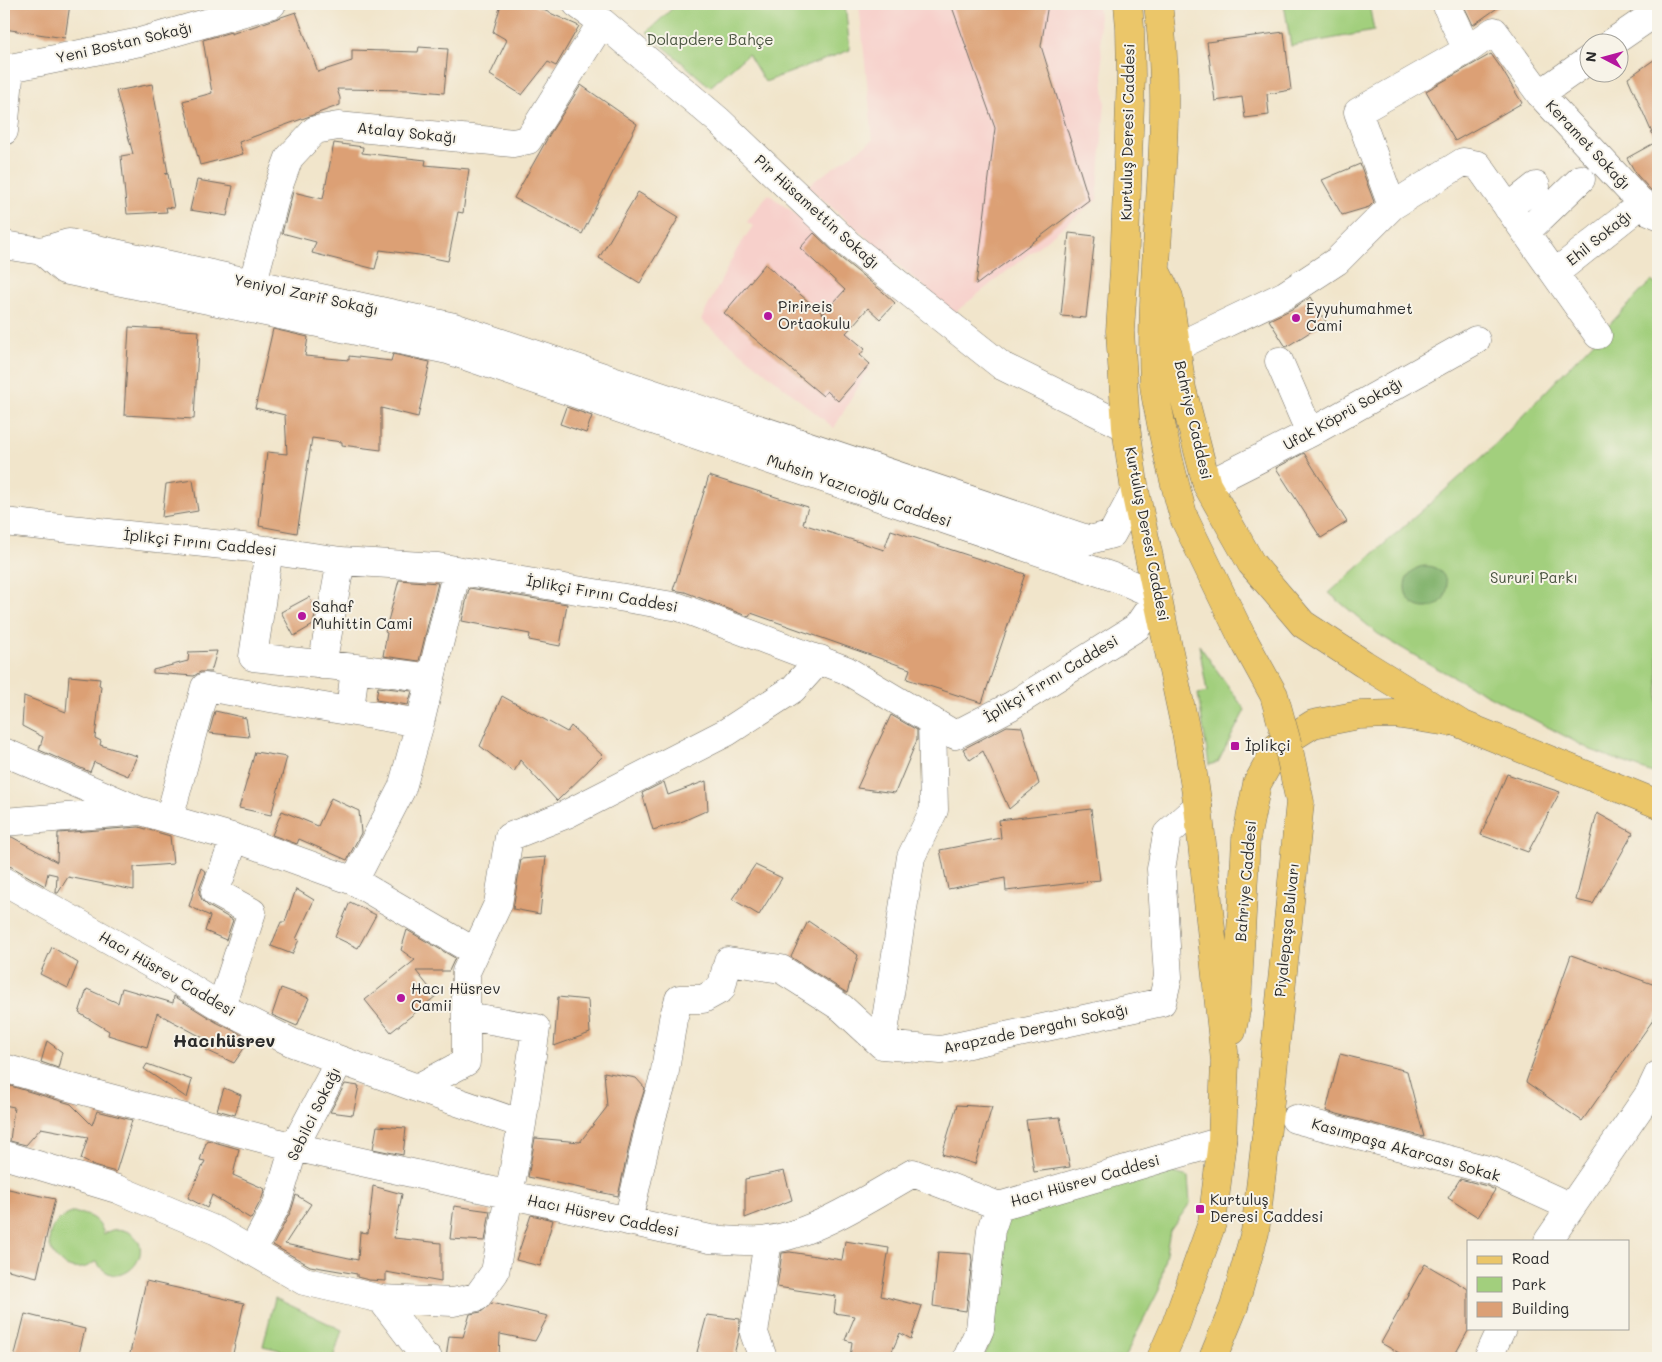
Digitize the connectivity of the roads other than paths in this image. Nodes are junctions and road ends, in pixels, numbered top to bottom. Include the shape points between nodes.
1 (272, 4) edge
2 (577, 4) edge
3 (1128, 4) edge
4 (1158, 4) edge
5 (1177, 4) edge
6 (1447, 4) edge
7 (1658, 11) edge
8 (602, 22) junction
9 (1628, 32) edge
10 (1468, 50) junction
11 (1580, 67) edge
12 (7, 68) edge
13 (1540, 94) junction
14 (1163, 119) junction
15 (4, 131) edge
16 (1581, 179) dead end
17 (1536, 186) dead end
18 (1392, 206) junction
19 (1508, 208) junction
20 (1652, 208) edge
21 (1526, 232) junction
22 (4, 245) edge
23 (1156, 271) junction
24 (1555, 273) junction
25 (249, 295) junction
26 (1598, 335) dead end
27 (1476, 340) dead end
28 (1176, 347) junction
29 (1279, 361) dead end
30 (563, 376) junction
31 (1126, 427) junction
32 (1310, 433) junction
33 (791, 440) junction
34 (780, 464) junction
35 (902, 477) junction
36 (1208, 485) junction
37 (1135, 491) junction
38 (893, 503) junction
39 (4, 522) edge
40 (1090, 540) junction
41 (269, 550) junction
42 (341, 561) junction
43 (457, 570) junction
44 (1090, 570) junction
45 (1158, 596) junction
46 (820, 659) junction
47 (322, 665) junction
48 (355, 668) junction
49 (431, 678) junction
50 (350, 711) junction
51 (932, 721) junction
52 (420, 722) junction
53 (1462, 724) junction
54 (4, 752) edge
55 (1658, 804) edge
56 (1198, 806) junction
57 (141, 811) junction
58 (169, 819) junction
59 (4, 822) edge
60 (235, 838) junction
61 (4, 881) edge
62 (354, 881) junction
63 (475, 952) junction
64 (221, 1007) junction
65 (467, 1016) junction
66 (882, 1045) junction
67 (340, 1060) junction
68 (1225, 1061) junction
69 (4, 1068) edge
70 (1658, 1075) edge
71 (417, 1088) junction
72 (1295, 1119) dead end
73 (522, 1124) junction
74 (1222, 1141) junction
75 (294, 1147) junction
76 (4, 1155) edge
77 (509, 1196) junction
78 (999, 1206) junction
79 (1572, 1207) junction
80 (628, 1221) junction
81 (768, 1240) junction
82 (1549, 1240) edge
83 (252, 1251) junction
84 (381, 1299) junction
85 (1501, 1330) edge
86 (428, 1358) edge
87 (763, 1358) edge
88 (967, 1358) edge
89 (1161, 1358) edge
90 (1213, 1358) edge
91 (1488, 1358) edge

1 - 12 street, Yeni Bostan Sokağı via 140,42
2 - 8 street, Pir Hüsamettin Sokağı
3 - 31 main road, Kurtuluş Deresi Caddesi via 1131,76 1120,331
4 - 14 main road
5 - 14 main road via 1176,55
6 - 10 street
7 - 9 street
8 - 25 street, Atalay Sokağı via 528,140 514,143 338,126 314,130 289,158
8 - 31 street, Pir Hüsamettin Sokağı via 718,120 848,244 1002,366
10 - 13 street, Keramet Sokağı via 1494,31
10 - 18 street via 1358,112
11 - 13 street
12 - 15 street
13 - 20 street, Keramet Sokağı
14 - 23 main road
16 - 21 street
17 - 19 street
18 - 19 street via 1463,162 1478,165
18 - 28 street via 1337,261 1285,295
19 - 21 street
20 - 24 street, Ehil Sokağı
21 - 24 street
22 - 25 street, Yeniyol Zarif Sokağı via 42,251 64,270
23 - 28 main road, Bahriye Caddesi via 1169,297
23 - 90 main road, Piyalepaşa Bulvarı, bridge via 1154,388 1166,452 1184,518 1274,695 1300,802 1255,1232 1234,1307
24 - 26 street
25 - 30 street, Yeniyol Zarif Sokağı via 448,350
27 - 32 street, Ufak Köprü Sokağı
28 - 36 main road, Bahriye Caddesi via 1182,389
29 - 32 street
30 - 33 street, Muhsin Yazıcıoğlu Caddesi
30 - 34 street, Muhsin Yazıcıoğlu Caddesi
31 - 37 main road, Kurtuluş Deresi Caddesi
32 - 36 street, Ufak Köprü Sokağı
33 - 34 street
33 - 35 street, Muhsin Yazıcıoğlu Caddesi
34 - 38 street, Muhsin Yazıcıoğlu Caddesi
35 - 38 street
35 - 40 street, Muhsin Yazıcıoğlu Caddesi
36 - 53 main road, Bahriye Caddesi via 1251,563 1303,624
37 - 40 street via 1112,534
37 - 45 main road, Kurtuluş Deresi Caddesi
38 - 44 street, Muhsin Yazıcıoğlu Caddesi
39 - 41 street, İplikçi Fırını Caddesi
40 - 44 street via 1101,544 1105,556 1098,567
41 - 42 street, İplikçi Fırını Caddesi
41 - 47 street via 253,657
42 - 43 street, İplikçi Fırını Caddesi
42 - 47 street
43 - 46 street, İplikçi Fırını Caddesi via 679,607
43 - 49 street
44 - 45 street, Muhsin Yazıcıoğlu Caddesi
45 - 51 street, İplikçi Fırını Caddesi via 1137,627 1011,706 955,734
45 - 56 main road, Kurtuluş Deresi Caddesi
46 - 51 street, İplikçi Fırını Caddesi via 846,670
46 - 63 street via 793,690 727,732 567,814 509,837 498,904
47 - 48 street
48 - 49 street
48 - 50 street
49 - 52 street
50 - 52 street
50 - 58 street via 205,687
51 - 66 street via 934,810 911,857
52 - 62 street via 402,788
53 - 55 main road, Bahriye Caddesi
53 - 68 main road, Bahriye Caddesi via 1394,714 1359,715 1313,724 1278,746 1257,784 1246,839 1237,1005
54 - 57 street
56 - 66 street, Arapzade Dergahı Sokağı via 1167,834 1161,869 1168,977 1162,1002 941,1050
56 - 68 main road, Kurtuluş Deresi Caddesi
57 - 58 street
57 - 59 street
58 - 60 street
60 - 62 street
60 - 64 street via 215,892 252,912
61 - 64 street, Hacı Hüsrev Caddesi via 163,970
62 - 63 street
63 - 65 street via 466,972
64 - 67 street, Hacı Hüsrev Caddesi via 293,1043
65 - 71 street via 466,1062
65 - 73 street via 536,1028
66 - 80 street via 842,1008 781,969 728,960 721,989 703,999 679,999 664,1077
67 - 71 street, Hacı Hüsrev Caddesi
67 - 75 street, Sebilci Sokağı
68 - 74 main road
69 - 75 street
70 - 79 street via 1649,1094
71 - 73 street, Hacı Hüsrev Caddesi
72 - 79 street, Kasımpaşa Akarcası Sokak via 1492,1171
73 - 77 street, Hacı Hüsrev Caddesi
74 - 78 street, Hacı Hüsrev Caddesi
74 - 89 main road via 1212,1223
75 - 77 street
75 - 83 street, Sebilci Sokağı via 277,1204
76 - 83 street via 118,1189 217,1231
77 - 80 street, Hacı Hüsrev Caddesi
77 - 84 street via 494,1272 477,1297 453,1302
78 - 81 street, Hacı Hüsrev Caddesi via 913,1173 806,1230
78 - 88 street via 991,1230 980,1330
79 - 82 street
80 - 81 street, Hacı Hüsrev Caddesi via 710,1239
81 - 87 street via 754,1332
83 - 84 street via 304,1281
84 - 86 street
85 - 91 street

